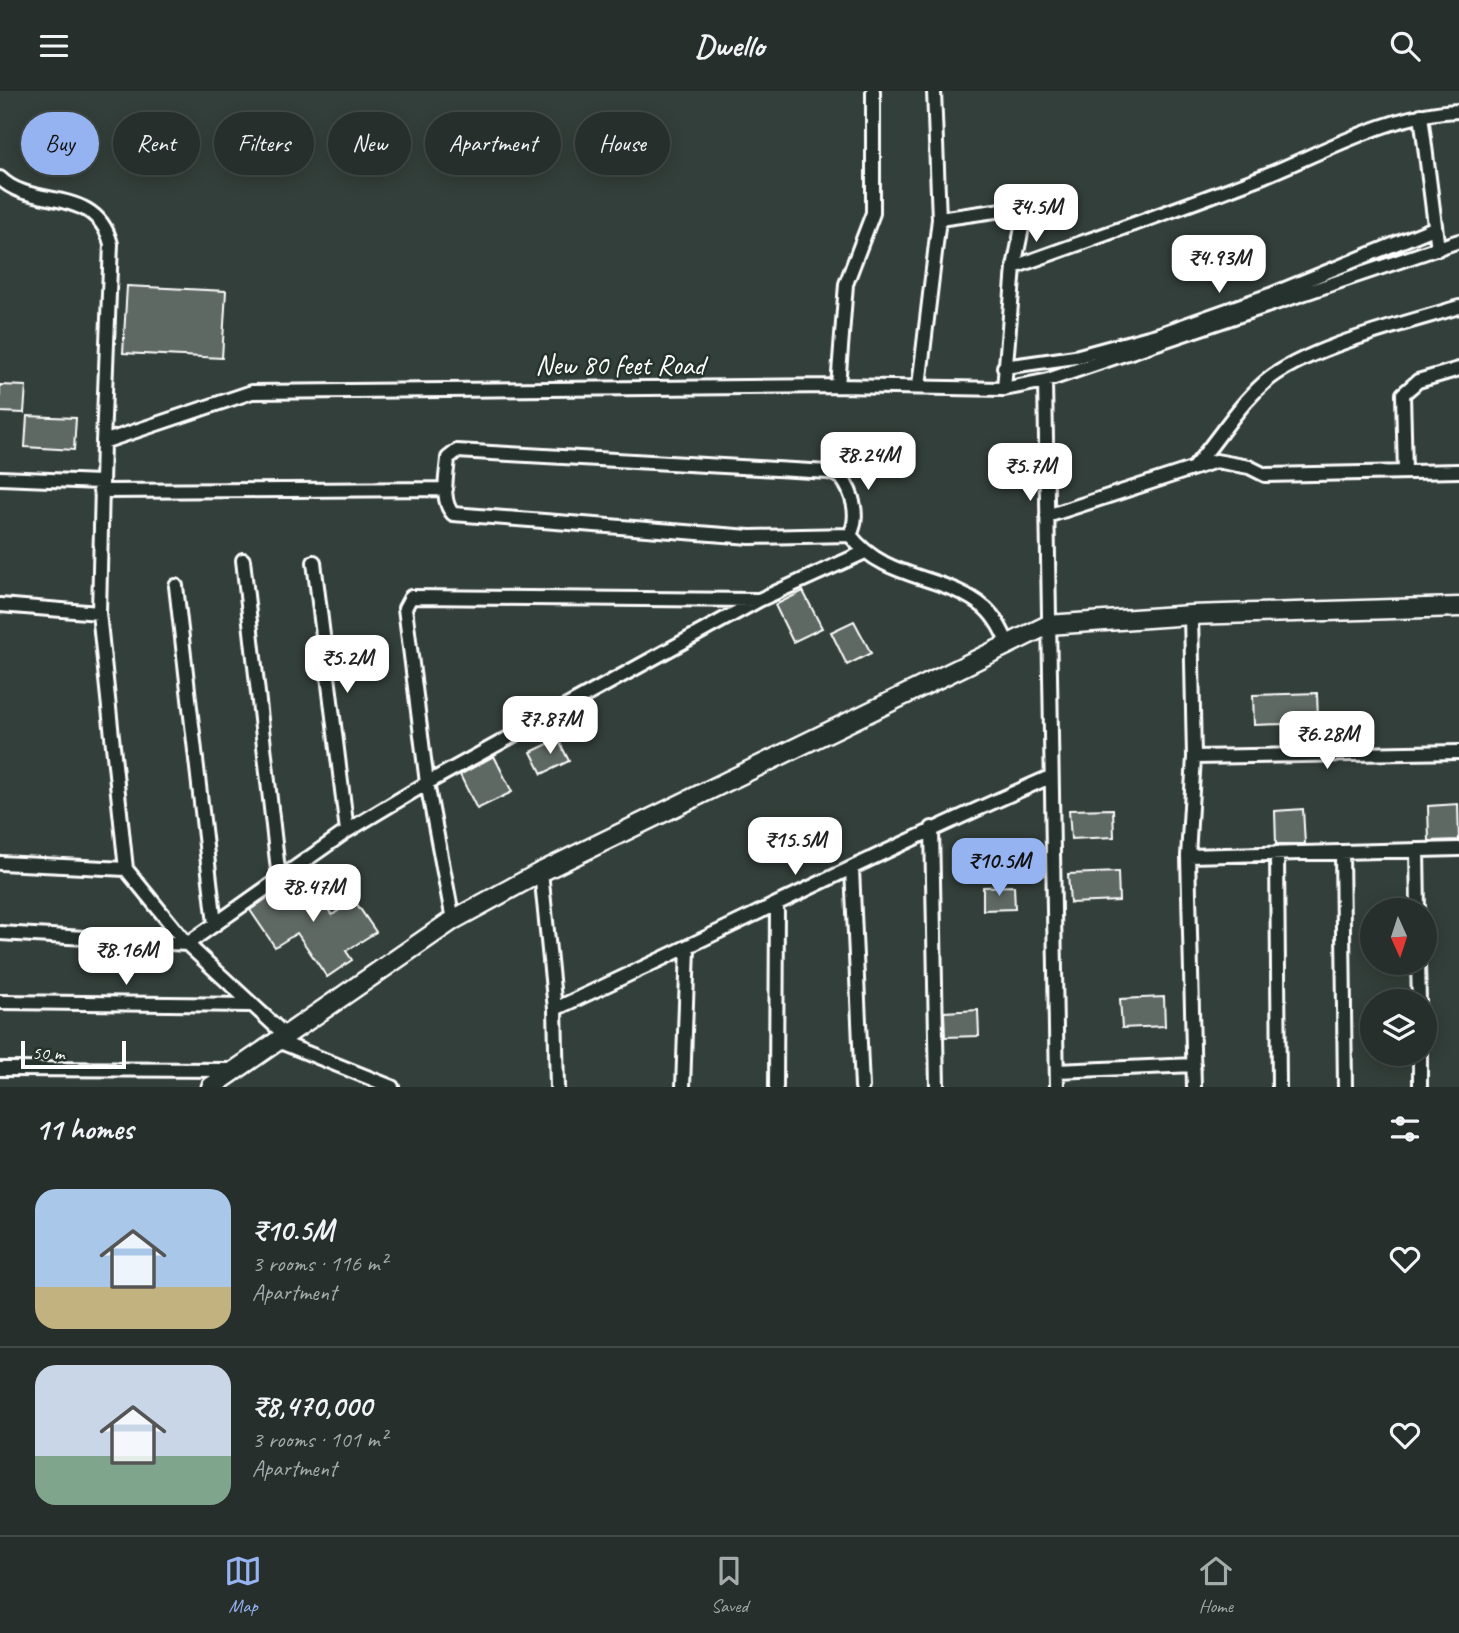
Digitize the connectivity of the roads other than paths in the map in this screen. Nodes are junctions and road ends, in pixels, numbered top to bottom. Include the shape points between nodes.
1 (873, 91) edge
2 (934, 91) edge
3 (1459, 111) edge
4 (1421, 115) junction
5 (0, 178) edge
6 (939, 219) junction
7 (1434, 228) junction
8 (1459, 241) edge
9 (1438, 249) junction
10 (1014, 267) junction
11 (1459, 307) edge
12 (1004, 367) junction
13 (1459, 369) edge
14 (1045, 381) junction
15 (838, 386) junction
16 (919, 386) junction
17 (1004, 389) junction
18 (103, 442) junction
19 (1195, 466) junction
20 (1459, 471) edge
21 (1405, 472) junction
22 (0, 478) edge
23 (100, 486) junction
24 (446, 489) junction
25 (1047, 516) junction
26 (850, 535) junction
27 (864, 552) junction
28 (243, 560) dead end
29 (314, 562) dead end
30 (176, 586) dead end
31 (759, 600) junction
32 (0, 605) edge
33 (1459, 607) edge
34 (99, 613) junction
35 (1191, 615) junction
36 (1048, 625) junction
37 (1008, 644) junction
38 (1459, 752) edge
39 (1194, 757) junction
40 (1050, 777) junction
41 (427, 783) junction
42 (932, 828) junction
43 (347, 831) junction
44 (1459, 849) edge
45 (1417, 850) junction
46 (1342, 852) junction
47 (1277, 853) junction
48 (1188, 856) junction
49 (0, 863) edge
50 (126, 869) junction
51 (852, 869) junction
52 (541, 872) junction
53 (279, 880) junction
54 (1418, 898) edge
55 (776, 905) junction
56 (453, 920) junction
57 (215, 924) junction
58 (0, 933) edge
59 (187, 944) junction
60 (688, 948) junction
61 (0, 1002) edge
62 (251, 1005) junction
63 (555, 1009) junction
64 (279, 1037) junction
65 (1194, 1065) junction
66 (1420, 1066) edge
67 (0, 1069) edge
68 (234, 1070) junction
69 (1057, 1071) junction
70 (211, 1087) edge
71 (392, 1087) edge
72 (557, 1087) edge
73 (683, 1087) edge
74 (776, 1087) edge
75 (862, 1087) edge
76 (937, 1087) edge
77 (1057, 1087) edge
78 (1194, 1087) edge
79 (1279, 1087) edge
80 (1345, 1087) edge
81 (1420, 1087) edge

1 - 15 street via 873,213 846,284
2 - 6 street
3 - 4 street
4 - 7 street
4 - 10 street
5 - 18 street via 21,191 73,203 108,230
6 - 10 street via 1021,211
6 - 16 street
7 - 9 street
7 - 12 street via 1160,334 1075,357
8 - 9 street, New 80 feet Road
9 - 14 street, New 80 feet Road
10 - 12 street
11 - 19 street via 1297,362 1265,381
12 - 17 street
13 - 21 street via 1418,381 1403,394
14 - 17 street, New 80 feet Road
14 - 25 street
15 - 16 street, New 80 feet Road
15 - 18 street, New 80 feet Road via 252,392
16 - 17 street, New 80 feet Road
18 - 23 street
19 - 21 street via 1216,461 1265,475
19 - 25 street
20 - 21 street
22 - 23 street
23 - 24 street
23 - 34 street
24 - 26 street via 447,507 453,514 750,537
24 - 26 street via 448,458 457,451 829,472 841,477 853,499
25 - 36 street
26 - 27 street
27 - 31 street
27 - 37 street via 877,562 983,607 997,621
28 - 53 street
29 - 43 street
30 - 57 street
31 - 41 street
31 - 41 street via 411,597 405,608
32 - 34 street
33 - 35 street
34 - 50 street
35 - 36 street
35 - 39 street
36 - 37 street
36 - 40 street
37 - 52 street
38 - 39 street
39 - 48 street
40 - 42 street
40 - 69 street
41 - 43 street
41 - 56 street
42 - 51 street
42 - 76 street
43 - 53 street
44 - 45 street
45 - 46 street
45 - 54 street
46 - 47 street
46 - 80 street
47 - 48 street
47 - 79 street
48 - 65 street
49 - 50 street
50 - 59 street
51 - 55 street
51 - 75 street
52 - 56 street
52 - 63 street
53 - 57 street
55 - 60 street
55 - 74 street
56 - 64 street
57 - 59 street
58 - 59 street
59 - 62 street
60 - 63 street
60 - 73 street
61 - 62 street
62 - 64 street
63 - 72 street
64 - 68 street
64 - 71 street
65 - 69 street
65 - 78 street
66 - 81 street
67 - 68 street
68 - 70 street
69 - 77 street

